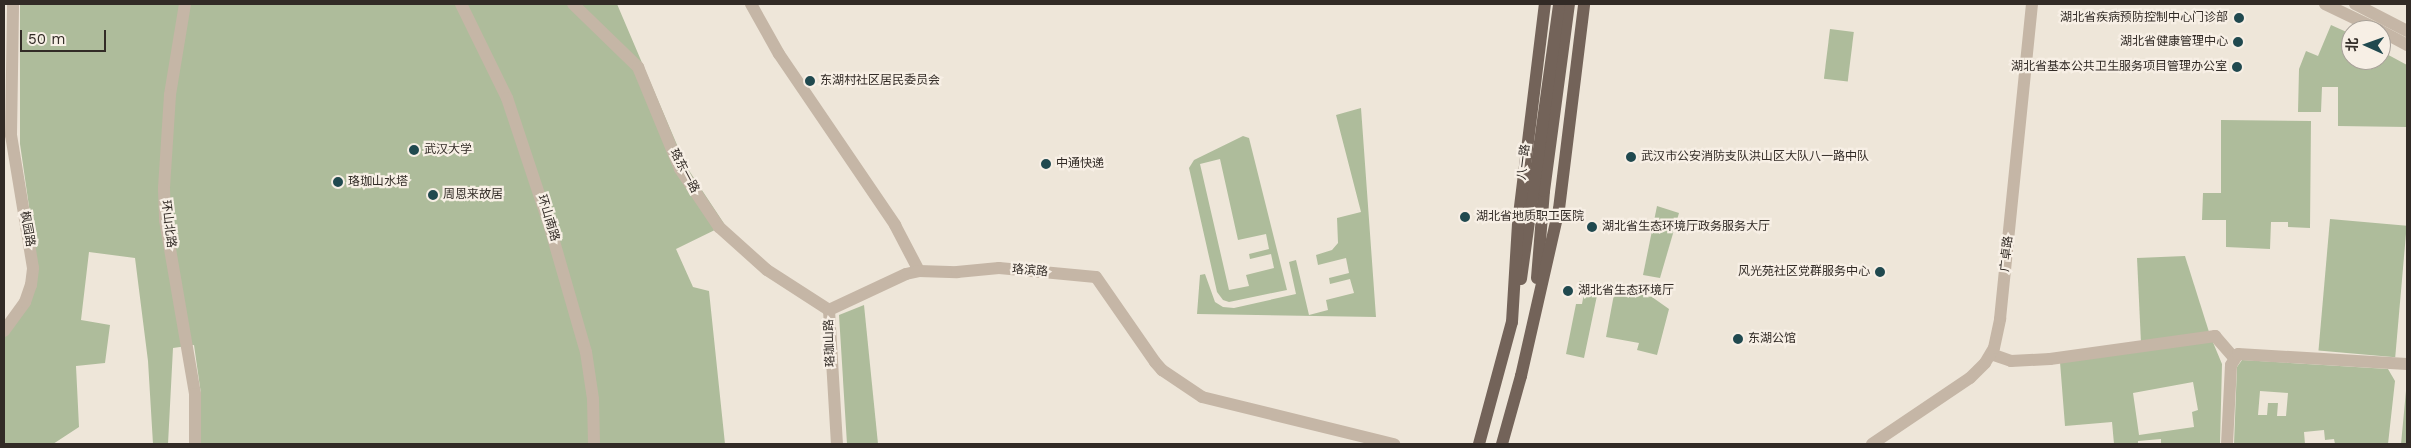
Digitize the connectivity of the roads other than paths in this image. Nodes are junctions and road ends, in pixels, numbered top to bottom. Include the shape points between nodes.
1 (13, 4) edge
2 (185, 4) edge
3 (461, 4) edge
4 (573, 4) edge
5 (751, 4) edge
6 (1545, 4) edge
7 (1558, 4) edge
8 (1569, 4) edge
9 (1584, 4) edge
10 (2032, 4) edge
11 (2325, 4) edge
12 (2355, 4) edge
13 (2359, 20) edge
14 (2407, 31) edge
15 (2391, 36) edge
16 (2407, 45) edge
17 (7, 137) edge
18 (8, 149) edge
19 (1539, 191) junction
20 (919, 271) junction
21 (829, 310) junction
22 (1534, 318) junction
23 (1512, 322) junction
24 (4, 332) edge
25 (1991, 354) junction
26 (2234, 358) junction
27 (2407, 364) edge
28 (195, 444) edge
29 (594, 444) edge
30 (837, 444) edge
31 (1394, 444) edge
32 (1479, 444) edge
33 (1502, 444) edge
34 (1872, 444) edge
35 (2227, 444) edge

1 - 17 street, 枫园路
2 - 28 street, 环山北路 via 170,95 164,188 165,220 195,394
3 - 29 street, 环山南路 via 507,98 550,224 586,352 593,399
4 - 21 street, 珞东一路 via 638,67 680,169 719,226 767,270
5 - 20 street via 780,54 895,225
6 - 23 main road, 八一路 via 1518,223
7 - 19 main road, 八一路
8 - 19 main road, 八一路
9 - 22 main road, 八一路 via 1559,209
10 - 25 street, 广卓路 via 2000,319
11 - 13 street
12 - 14 street
15 - 16 street
17 - 18 street, 枫园路
18 - 24 street, 枫园路 via 33,268 29,294
19 - 22 main road, 八一路
19 - 23 main road, 八一路
20 - 21 street, 珞珈山路
20 - 31 street, 珞滨路 via 998,268 1096,277 1154,362 1202,397
21 - 30 street, 珞珈山路
22 - 33 main road, 八一路
23 - 32 main road, 八一路
25 - 26 street via 2011,361 2043,360 2215,336
25 - 34 street, 广卓路 via 1970,378
26 - 27 street via 2246,352
26 - 35 street

